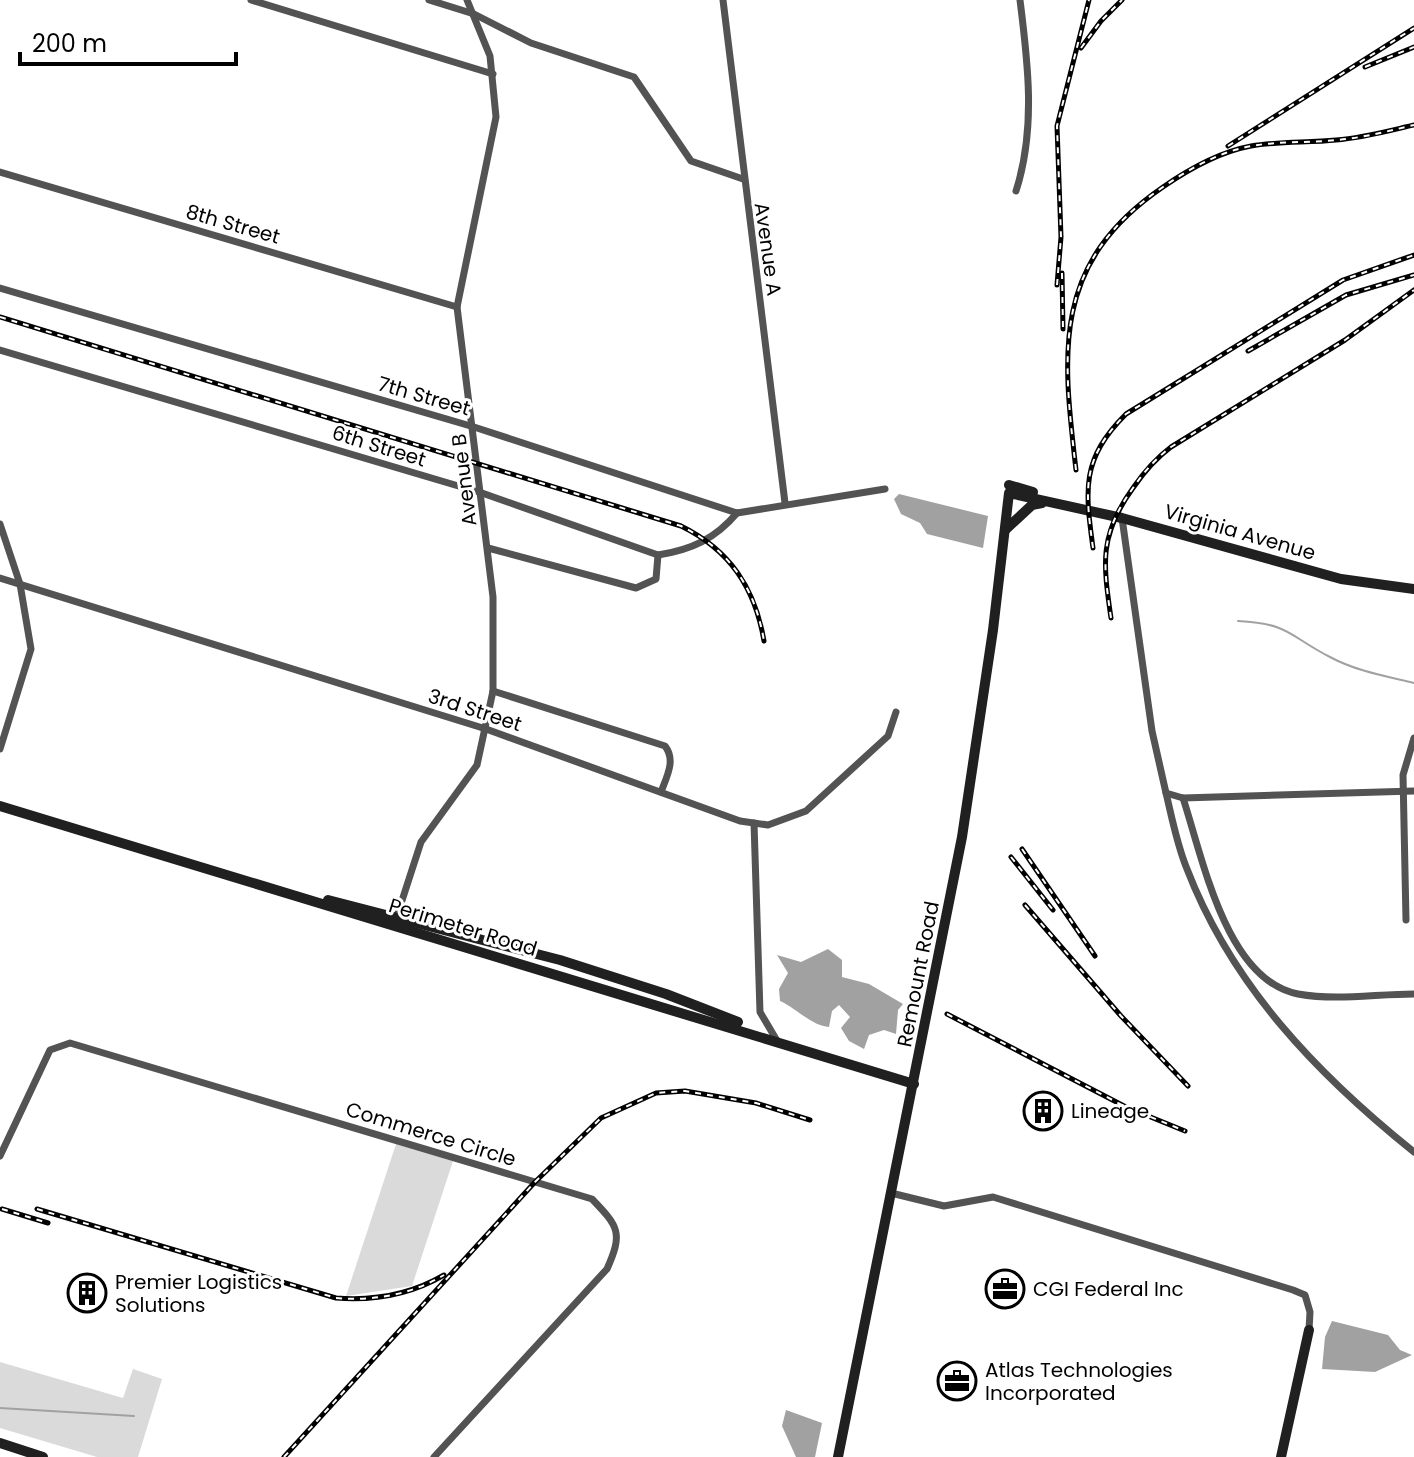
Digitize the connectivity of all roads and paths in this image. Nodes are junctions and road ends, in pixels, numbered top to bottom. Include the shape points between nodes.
1 (251, 0) edge
2 (429, 0) edge
3 (467, 0) edge
4 (723, 0) edge
5 (1020, 0) edge
6 (474, 14) junction
7 (493, 74) junction
8 (0, 172) edge
9 (743, 179) junction
10 (1016, 191) dead end
11 (0, 288) edge
12 (457, 307) junction
13 (0, 350) edge
14 (474, 427) junction
15 (885, 489) dead end
16 (1009, 489) joint
17 (482, 493) junction
18 (1053, 502) junction
19 (785, 503) junction
20 (737, 513) junction
21 (1122, 518) junction
22 (0, 524) edge
23 (1003, 532) junction
24 (488, 548) junction
25 (658, 555) junction
26 (0, 578) edge
27 (20, 584) junction
28 (1414, 589) edge
29 (493, 691) junction
30 (896, 712) dead end
31 (3, 728) edge
32 (486, 729) junction
33 (1414, 738) edge
34 (0, 749) edge
35 (1404, 791) junction
36 (1414, 791) edge
37 (661, 792) junction
38 (1166, 793) junction
39 (1183, 798) junction
40 (0, 806) edge
41 (754, 823) junction
42 (396, 920) junction
43 (1406, 920) dead end
44 (606, 975) junction
45 (604, 989) junction
46 (1414, 994) edge
47 (771, 1037) junction
48 (914, 1084) junction
49 (1414, 1152) edge
50 (0, 1156) edge
51 (891, 1193) junction
52 (1309, 1330) joint
53 (0, 1443) edge
54 (43, 1457) edge
55 (434, 1457) edge
56 (838, 1457) edge
57 (1281, 1457) edge

1 - 7 street
2 - 6 street
3 - 6 street, Avenue B
4 - 9 street, Avenue A
5 - 10 street via 1030,78
6 - 7 street, Avenue B
6 - 9 street via 531,43 634,77 691,161
7 - 12 street, Avenue B via 496,117
8 - 12 street, 8th Street
9 - 19 street, Avenue A
11 - 14 street, 7th Street
12 - 14 street, Avenue B
13 - 17 street, 6th Street
14 - 17 street, Avenue B
14 - 20 street, 7th Street
15 - 19 street, 7th Street
16 - 18 main road, Virginia Avenue
16 - 23 main road, Remount Road
17 - 24 street, Avenue B
17 - 25 street, 6th Street
18 - 21 main road, Virginia Avenue
18 - 23 main road via 1032,505
19 - 20 street, 7th Street
20 - 25 street via 707,541
21 - 28 main road, Virginia Avenue via 1341,579
21 - 38 street via 1152,731
22 - 27 street
23 - 48 main road, Remount Road via 962,837
24 - 25 street via 636,588 656,579
24 - 29 street, Avenue B
26 - 27 street, 3rd Street
27 - 31 street via 31,649
27 - 32 street, 3rd Street
29 - 32 street, Avenue B
29 - 37 street via 665,746 670,767
30 - 41 street, 3rd Street via 888,736 806,811 768,825
31 - 34 street
32 - 37 street, 3rd Street
32 - 42 street, Avenue B via 477,765 421,842
33 - 35 street
35 - 36 street
35 - 39 street
35 - 43 street
37 - 41 street, 3rd Street
38 - 39 street
38 - 49 street via 1186,868 1240,974 1338,1089
39 - 46 street via 1238,948 1271,985 1339,999
40 - 42 main road
41 - 47 street via 760,1012
42 - 44 main road
42 - 45 main road, Perimeter Road
44 - 45 main road
44 - 47 main road
45 - 47 main road, Perimeter Road
47 - 48 main road, Perimeter Road
48 - 51 main road, Remount Road
50 - 55 street, Commerce Circle via 50,1050 70,1043 592,1199 614,1222 618,1244 607,1269
51 - 52 street via 944,1206 993,1197 1293,1290 1305,1295
51 - 56 main road, Remount Road
52 - 57 main road
53 - 54 main road

